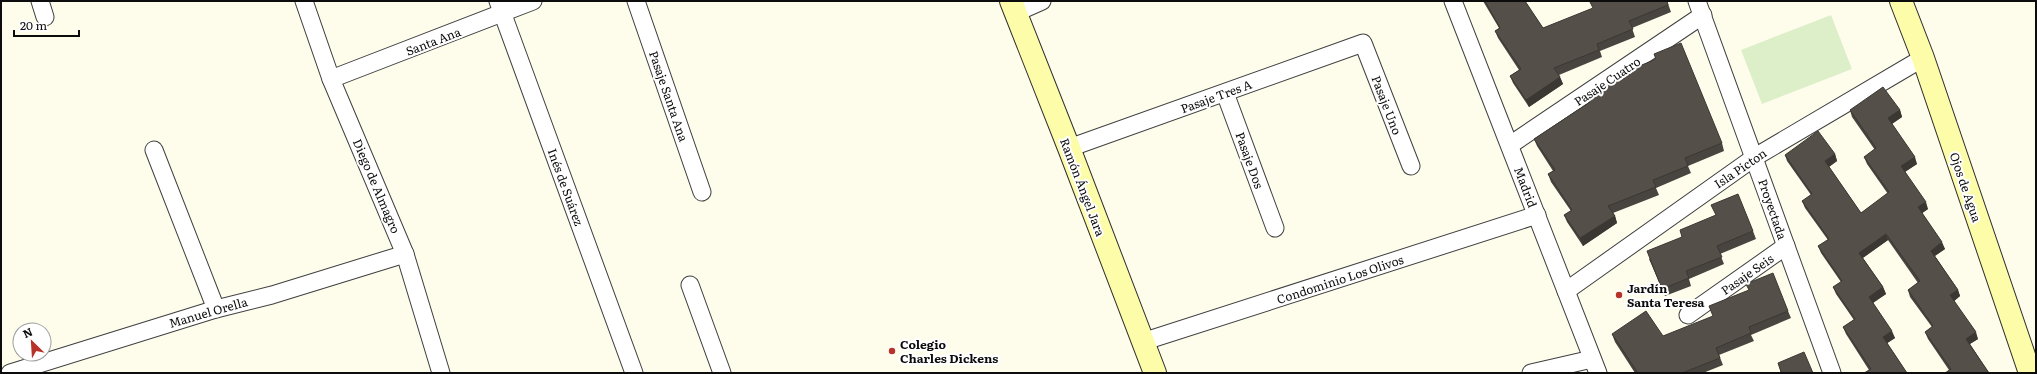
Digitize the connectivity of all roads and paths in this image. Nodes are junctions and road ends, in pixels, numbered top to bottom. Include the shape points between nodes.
1 (40, 1) edge
2 (304, 1) edge
3 (533, 1) edge
4 (636, 1) edge
5 (1042, 1) edge
6 (1453, 1) edge
7 (1901, 1) edge
8 (500, 7) edge
9 (1013, 7) edge
10 (1700, 8) edge
11 (45, 17) dead end
12 (1363, 44) joint
13 (1923, 58) junction
14 (332, 79) junction
15 (1225, 92) junction
16 (1510, 145) junction
17 (1069, 148) junction
18 (154, 150) dead end
19 (1755, 157) junction
20 (1411, 166) dead end
21 (702, 192) dead end
22 (1537, 215) junction
23 (1274, 228) dead end
24 (1786, 246) junction
25 (406, 254) junction
26 (690, 285) dead end
27 (1566, 290) junction
28 (216, 309) junction
29 (1688, 315) dead end
30 (1142, 342) junction
31 (1595, 366) edge
32 (10, 373) edge
33 (441, 373) edge
34 (634, 373) edge
35 (722, 373) edge
36 (1155, 373) edge
37 (1531, 373) edge
38 (1832, 373) edge
39 (2030, 373) edge

1 - 11 street
2 - 14 street, Diego de Almagro
3 - 8 street, Santa Ana
4 - 21 street, Pasaje Santa Ana
5 - 9 street
6 - 16 street, Madrid
7 - 13 street, Ojos de Agua
8 - 14 street, Santa Ana
8 - 34 street, Inés de Suárez
9 - 17 street, Ramón Ángel Jara
10 - 16 street, Pasaje Cuatro
10 - 19 street, Proyectada
12 - 15 street, Pasaje Tres A
12 - 20 street, Pasaje Uno
13 - 19 street, Isla Picton
13 - 39 street, Ojos de Agua
14 - 25 street, Diego de Almagro
15 - 17 street, Pasaje Tres A
15 - 23 street, Pasaje Dos
16 - 22 street, Madrid
17 - 30 street, Ramón Ángel Jara
18 - 28 street
19 - 24 street, Proyectada
19 - 27 street, Isla Picton
22 - 27 street, Madrid
22 - 30 street, Condominio Los Olivos
24 - 29 street, Pasaje Seis
24 - 38 street, Proyectada
25 - 28 street, Manuel Orella via 272,295
25 - 33 street, Diego de Almagro
26 - 35 street
27 - 31 street, Madrid
28 - 32 street, Manuel Orella
30 - 36 street, Ramón Ángel Jara
31 - 37 street

